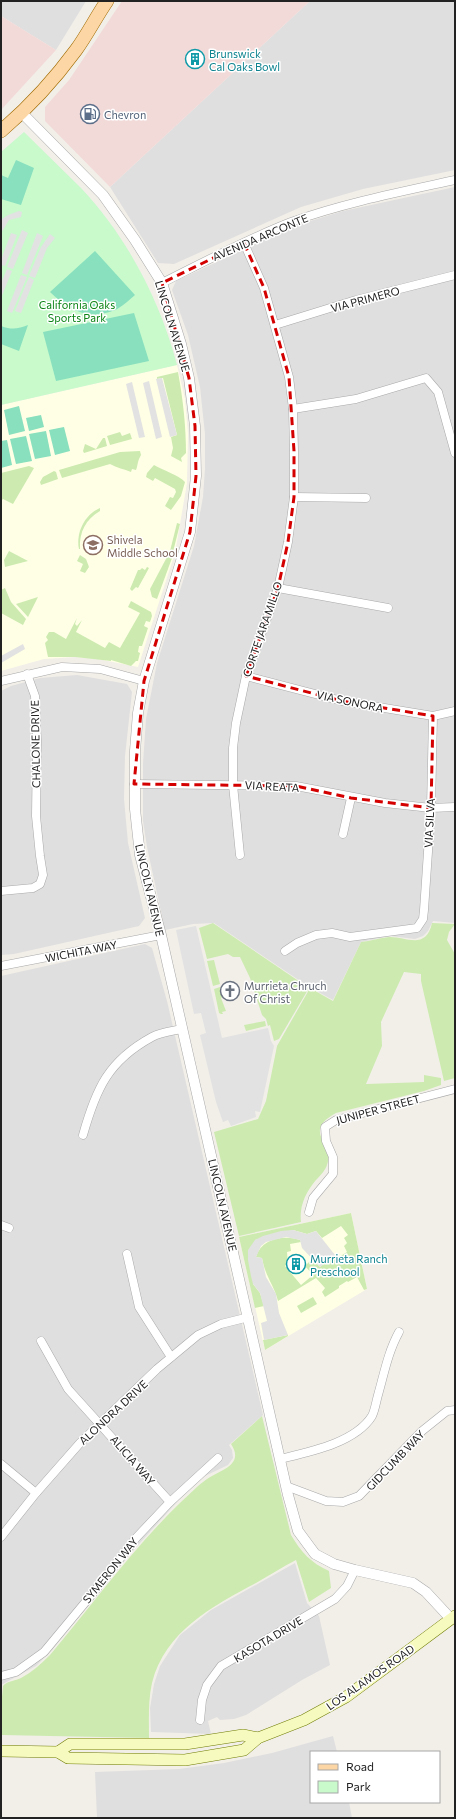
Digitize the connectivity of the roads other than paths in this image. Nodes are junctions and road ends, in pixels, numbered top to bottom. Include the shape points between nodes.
1 (107, 1) edge
2 (22, 113) junction
3 (1, 131) edge
4 (455, 180) edge
5 (244, 243) junction
6 (455, 275) edge
7 (162, 283) junction
8 (276, 325) junction
9 (293, 409) junction
10 (455, 453) edge
11 (294, 498) junction
12 (366, 498) dead end
13 (278, 588) junction
14 (388, 608) dead end
15 (27, 674) junction
16 (246, 676) junction
17 (1, 681) edge
18 (144, 681) junction
19 (455, 712) edge
20 (433, 716) junction
21 (134, 784) junction
22 (233, 785) junction
23 (351, 798) junction
24 (455, 807) edge
25 (431, 808) junction
26 (343, 834) dead end
27 (240, 855) dead end
28 (3, 891) edge
29 (161, 935) junction
30 (285, 951) dead end
31 (1, 966) edge
32 (182, 1028) junction
33 (455, 1089) edge
34 (83, 1135) dead end
35 (309, 1212) dead end
36 (1, 1225) edge
37 (9, 1228) dead end
38 (127, 1254) dead end
39 (248, 1317) junction
40 (399, 1332) dead end
41 (40, 1341) dead end
42 (171, 1357) junction
43 (455, 1410) edge
44 (100, 1423) junction
45 (218, 1458) dead end
46 (280, 1459) junction
47 (1, 1464) edge
48 (286, 1486) junction
49 (36, 1493) junction
50 (170, 1502) junction
51 (1, 1537) edge
52 (355, 1570) junction
53 (454, 1620) edge
54 (1, 1676) edge
55 (200, 1720) dead end
56 (258, 1738) junction
57 (1, 1751) edge
58 (58, 1752) junction

1 - 2 main road via 76,50
2 - 3 main road
2 - 7 street, LINCOLN AVENUE via 103,195
4 - 5 street, AVENIDA ARCONTE via 346,204 290,223
5 - 7 street, AVENIDA ARCONTE
5 - 8 street, CORTE JARAMILLO via 264,288
6 - 8 street, VIA PRIMERO via 356,300
7 - 18 street, LINCOLN AVENUE via 182,344 189,378 195,426 196,476 190,532
8 - 9 street, CORTE JARAMILLO via 289,377
9 - 10 street via 356,399 426,378 438,392
9 - 11 street, CORTE JARAMILLO
11 - 12 street
11 - 13 street, CORTE JARAMILLO
13 - 14 street
13 - 16 street, CORTE JARAMILLO
15 - 17 street
15 - 18 street via 62,667 100,669
15 - 28 street, CHALONE DRIVE via 35,696 36,816 43,875 40,884 33,888
16 - 20 street, VIA SONORA via 342,701
16 - 22 street, CORTE JARAMILLO via 233,748
18 - 21 street, LINCOLN AVENUE via 138,713
19 - 20 street, VIA SONORA
20 - 25 street, VIA SILVA
21 - 22 street, VIA REATA
21 - 29 street, LINCOLN AVENUE via 140,855
22 - 23 street, VIA REATA via 296,786
22 - 27 street, CORTE JARAMILLO
23 - 25 street, VIA REATA
23 - 26 street
24 - 25 street, VIA REATA
25 - 30 street, VIA SILVA via 422,920 416,928 350,937 332,933 316,935
29 - 31 street, WICHITA WAY
29 - 32 street, LINCOLN AVENUE
32 - 34 street via 153,1036 111,1068 92,1104
32 - 39 street, LINCOLN AVENUE
33 - 35 street, JUNIPER STREET via 336,1120 325,1127 324,1134 333,1157 333,1174 313,1198
36 - 37 street
38 - 42 street via 139,1307
39 - 42 street, ALONDRA DRIVE via 222,1324 198,1335
39 - 46 street, LINCOLN AVENUE
40 - 46 street via 386,1365 372,1415 358,1431 318,1450
41 - 44 street, ALICIA WAY via 68,1388
42 - 44 street, ALONDRA DRIVE
43 - 48 street, GIDCUMB WAY via 447,1411 422,1431 359,1496 344,1502 326,1501
44 - 49 street, ALONDRA DRIVE
44 - 50 street, ALICIA WAY
45 - 50 street, SYMERON WAY
46 - 48 street, LINCOLN AVENUE
47 - 49 street
48 - 52 street, LINCOLN AVENUE via 298,1531 315,1554 334,1564
49 - 51 street, ALONDRA DRIVE
50 - 54 street, SYMERON WAY via 135,1539 44,1652 16,1672
52 - 53 street, LINCOLN AVENUE via 413,1584 426,1592
52 - 55 street, KASOTA DRIVE via 347,1586 334,1599 221,1666 207,1685
53 - 56 main road, LOS ALAMOS ROAD via 346,1697 304,1720
56 - 58 main road, LOS ALAMOS ROAD via 243,1735 185,1744 70,1744
56 - 58 main road, LOS ALAMOS ROAD via 244,1750 185,1760 68,1758
57 - 58 main road, LOS ALAMOS ROAD

